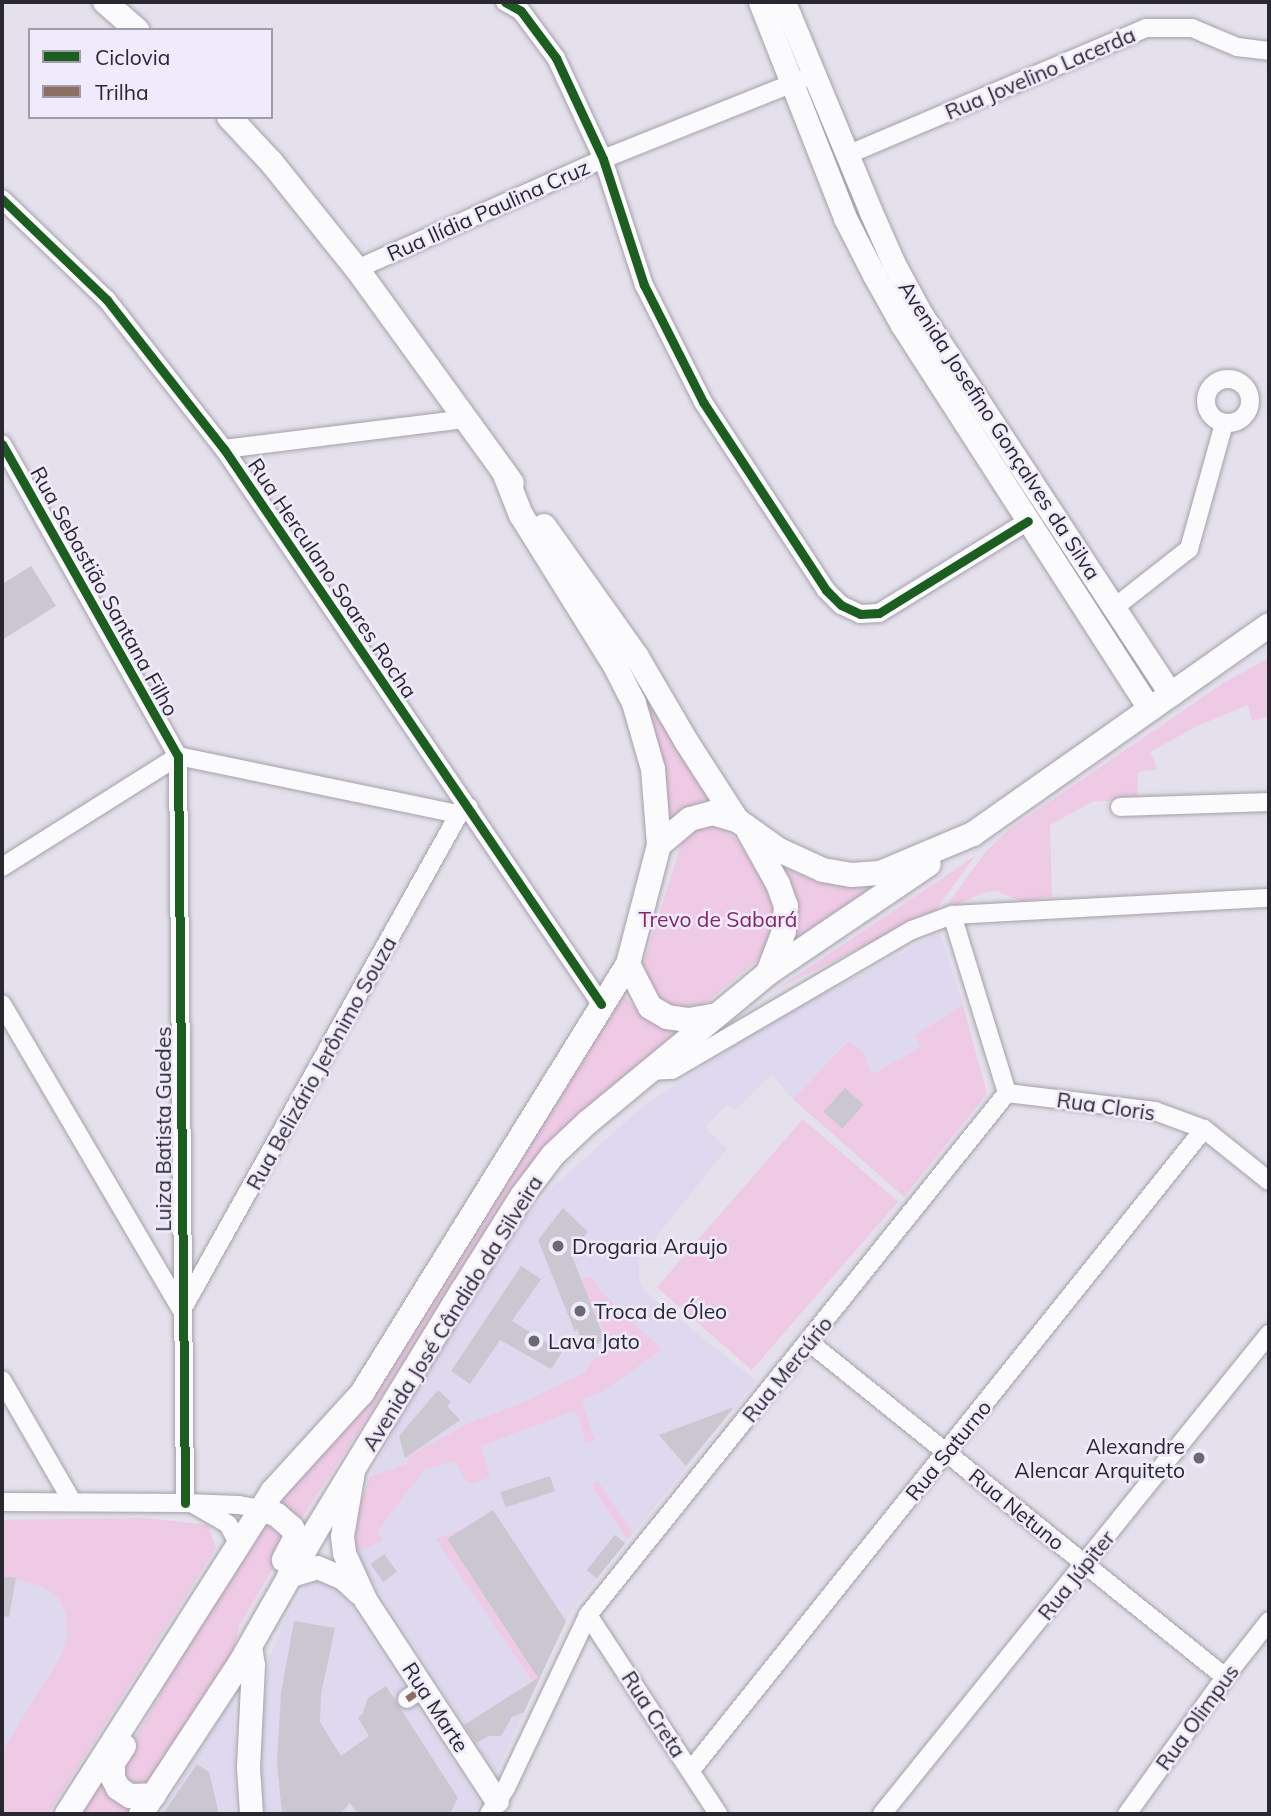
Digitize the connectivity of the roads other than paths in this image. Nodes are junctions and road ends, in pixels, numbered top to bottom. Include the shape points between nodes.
1 (105, 2) edge
2 (505, 2) edge
3 (760, 2) edge
4 (784, 2) edge
5 (135, 28) edge
6 (1269, 51) edge
7 (814, 75) junction
8 (793, 84) junction
9 (231, 119) edge
10 (847, 155) junction
11 (603, 159) junction
12 (2, 199) edge
13 (357, 269) junction
14 (466, 419) junction
15 (1224, 424) dead end
16 (2, 444) edge
17 (224, 449) junction
18 (503, 472) junction
19 (1028, 521) junction
20 (1115, 607) junction
21 (1269, 625) edge
22 (1171, 694) junction
23 (1149, 709) junction
24 (177, 756) junction
25 (1269, 802) edge
26 (1120, 807) dead end
27 (464, 810) junction
28 (741, 823) junction
29 (973, 834) junction
30 (659, 845) junction
31 (2, 867) edge
32 (1269, 898) edge
33 (952, 915) junction
34 (628, 964) junction
35 (768, 973) junction
36 (2, 1004) edge
37 (601, 1004) junction
38 (716, 1014) junction
39 (650, 1071) junction
40 (1007, 1093) junction
41 (1204, 1129) junction
42 (1269, 1181) edge
43 (182, 1311) junction
44 (1269, 1334) edge
45 (809, 1342) junction
46 (2, 1380) edge
47 (947, 1452) junction
48 (354, 1468) junction
49 (2, 1502) edge
50 (72, 1502) junction
51 (188, 1503) junction
52 (262, 1509) junction
53 (239, 1545) junction
54 (1086, 1563) junction
55 (288, 1576) junction
56 (366, 1601) junction
57 (588, 1615) junction
58 (1269, 1621) edge
59 (250, 1646) junction
60 (1224, 1677) junction
61 (147, 1689) junction
62 (691, 1770) junction
63 (147, 1805) edge
64 (497, 1810) edge
65 (67, 1814) edge
66 (251, 1814) edge
67 (718, 1814) edge
68 (882, 1814) edge
69 (1127, 1814) edge

1 - 5 main road
2 - 11 street via 521,11 556,58
3 - 8 street, Avenida Josefino Gonçalves da Silva
4 - 7 street, Avenida Josefino Gonçalves da Silva
6 - 10 street, Rua Jovelino Lacerda via 1237,47 1192,29 1146,29
7 - 8 street, Rua Ilídia Paulina Cruz
7 - 10 street, Avenida Josefino Gonçalves da Silva
8 - 11 street, Rua Ilídia Paulina Cruz
8 - 19 street, Avenida Josefino Gonçalves da Silva via 845,218 874,275
9 - 13 main road
10 - 20 street, Avenida Josefino Gonçalves da Silva via 921,314
11 - 13 street, Rua Ilídia Paulina Cruz
11 - 19 street via 644,285 702,402 826,590 841,605 860,614 879,613
12 - 17 street, Rua Herculano Soares Rocha via 107,300
13 - 14 main road
14 - 17 street
14 - 18 main road
15 - 20 street via 1189,549
16 - 24 street, Rua Sebastião Santana Filho
17 - 27 street, Rua Herculano Soares Rocha
18 - 28 main road via 637,657
18 - 30 main road, Avenida José Cândido da Silveira via 521,516 634,703 653,769
19 - 23 street, Avenida Josefino Gonçalves da Silva
20 - 22 street, Avenida Josefino Gonçalves da Silva
21 - 22 main road
22 - 23 main road
23 - 29 main road
24 - 27 street
24 - 31 street
24 - 43 street, Luiza Batista Guedes
25 - 26 street
27 - 37 street, Rua Herculano Soares Rocha
27 - 43 street, Rua Belizário Jerônimo Souza
28 - 29 main road via 779,850 823,870 851,875 880,873
28 - 30 main road via 712,813 690,820
28 - 35 main road via 786,906 784,931
29 - 35 main road, Avenida José Cândido da Silveira
30 - 34 main road, Avenida José Cândido da Silveira
32 - 33 street
33 - 39 street via 912,930 672,1070
33 - 40 street
34 - 37 main road, Avenida José Cândido da Silveira
34 - 38 main road via 650,1007 667,1017 689,1020
35 - 38 main road, Avenida José Cândido da Silveira
36 - 43 street
37 - 52 main road, Avenida José Cândido da Silveira via 362,1393 272,1492
38 - 39 main road, Avenida José Cândido da Silveira
39 - 48 main road, Avenida José Cândido da Silveira via 553,1155 522,1196
40 - 41 street, Rua Cloris via 1156,1111
40 - 45 street, Rua Mercúrio
41 - 42 street, Rua Cloris
41 - 47 street, Rua Saturno
43 - 51 street, Luiza Batista Guedes
44 - 54 street, Rua Júpiter
45 - 47 street, Rua Netuno
45 - 57 street, Rua Mercúrio
46 - 50 street
47 - 54 street, Rua Netuno
47 - 62 street, Rua Saturno
48 - 55 main road, Avenida José Cândido da Silveira
48 - 56 street, Rua Marte via 342,1536 344,1553
49 - 50 street
50 - 51 street
51 - 52 street
51 - 53 street via 228,1524
52 - 53 main road, Avenida José Cândido da Silveira
52 - 59 main road via 287,1522 296,1536 251,1616
53 - 61 main road, Avenida José Cândido da Silveira
54 - 60 street, Rua Netuno
54 - 68 street, Rua Júpiter
55 - 56 street, Rua Marte via 306,1569 331,1571
55 - 59 main road, Avenida José Cândido da Silveira
56 - 64 street, Rua Marte via 415,1694
57 - 62 street, Rua Creta
57 - 64 street, Rua Mercúrio
58 - 60 street, Rua Olimpus
59 - 63 main road, Avenida José Cândido da Silveira
59 - 66 street
60 - 69 street, Rua Olimpus
61 - 63 main road via 149,1705 113,1763 118,1788
61 - 65 main road, Avenida José Cândido da Silveira
62 - 67 street, Rua Creta

